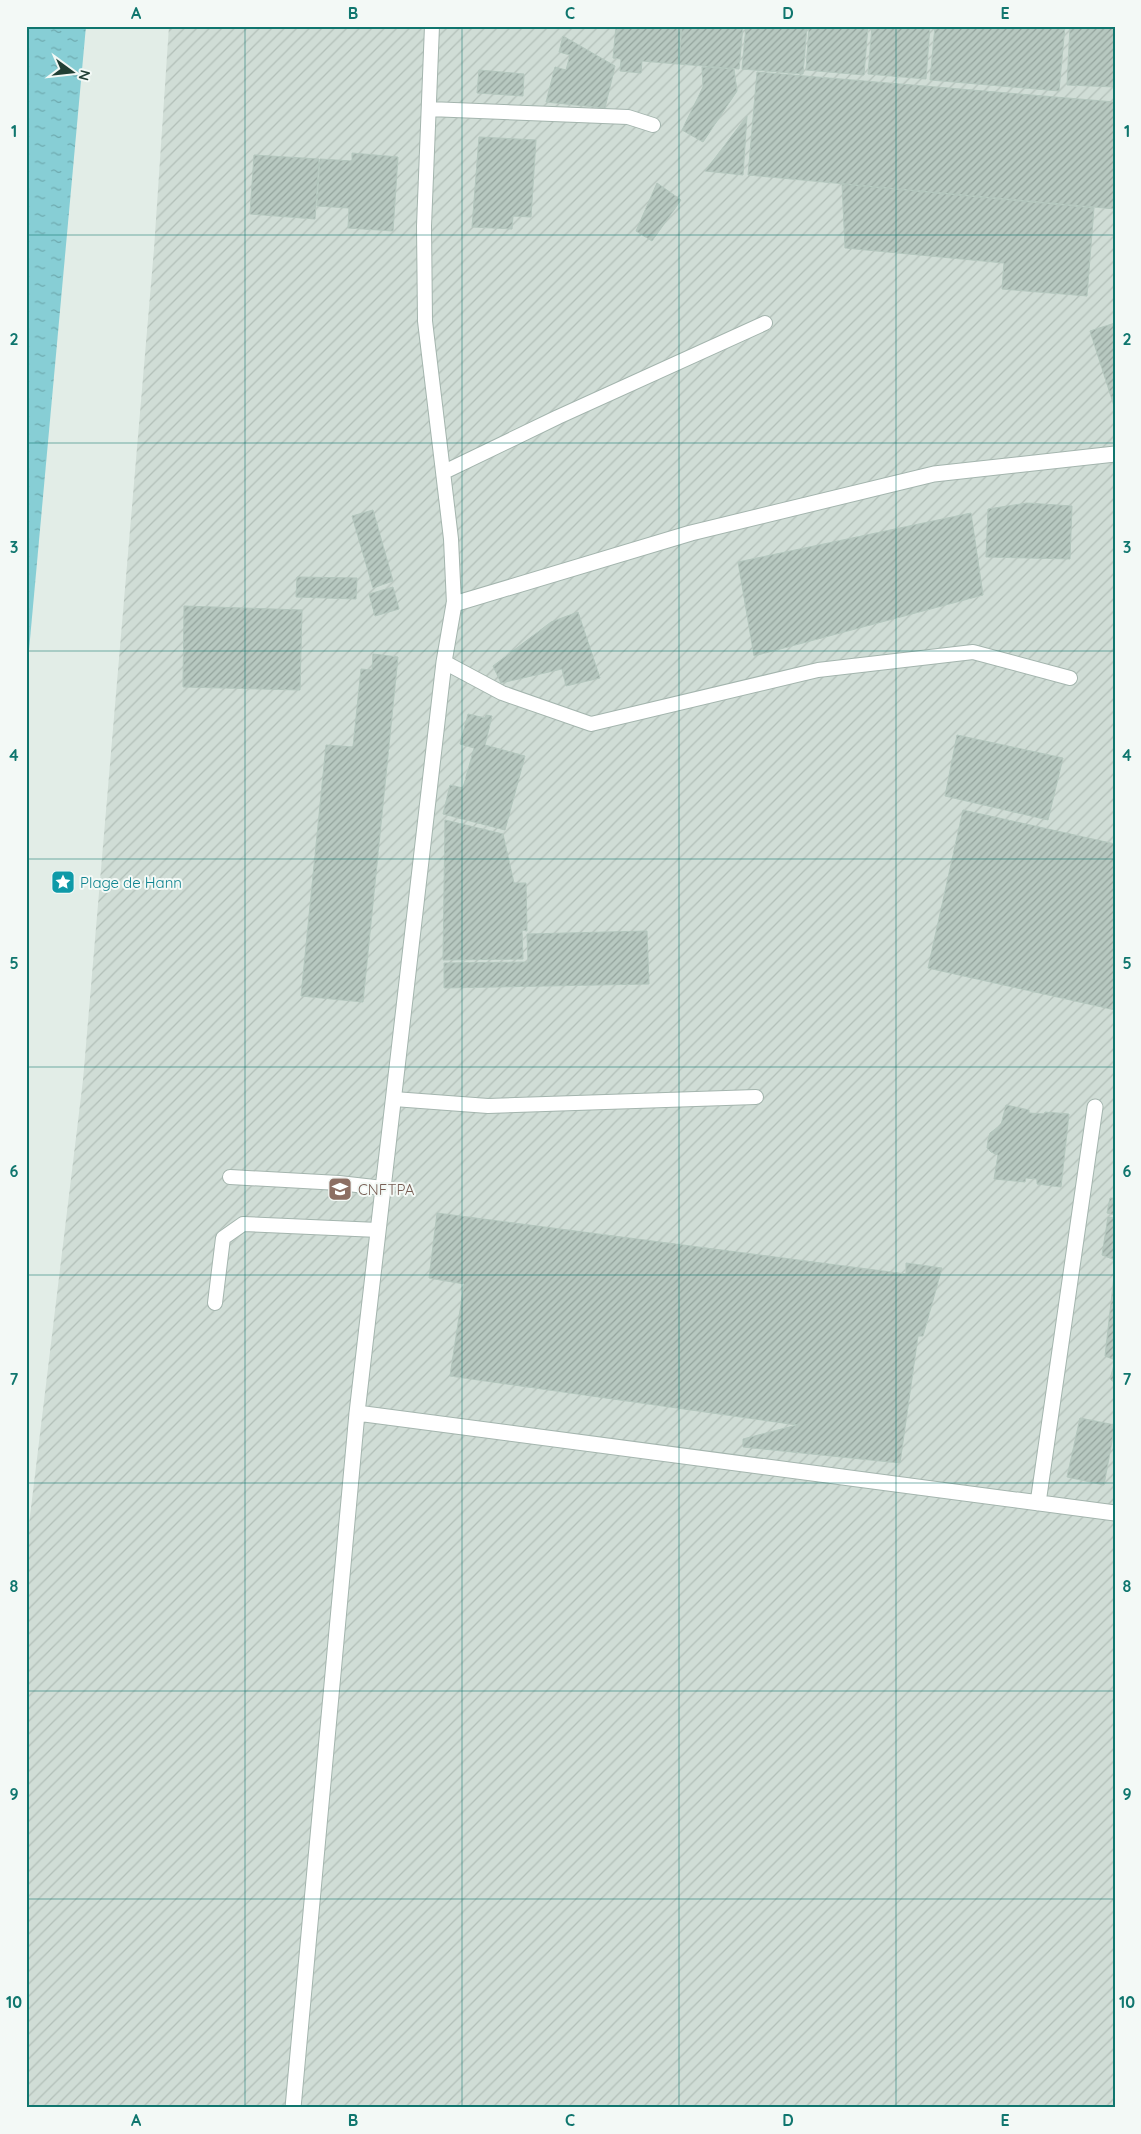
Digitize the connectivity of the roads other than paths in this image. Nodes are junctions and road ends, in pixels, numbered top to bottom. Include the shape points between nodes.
1 (432, 26) edge
2 (429, 109) junction
3 (653, 125) dead end
4 (765, 323) dead end
5 (1115, 454) edge
6 (444, 472) junction
7 (454, 604) junction
8 (444, 662) junction
9 (1070, 678) dead end
10 (756, 1097) dead end
11 (394, 1099) junction
12 (1095, 1107) dead end
13 (230, 1177) dead end
14 (383, 1188) junction
15 (378, 1230) junction
16 (215, 1303) dead end
17 (357, 1413) junction
18 (1038, 1503) junction
19 (1115, 1513) edge
20 (293, 2108) edge

1 - 2 lane
2 - 3 lane via 628,118
2 - 6 lane via 424,226 425,322
4 - 6 lane
5 - 7 street via 934,474 691,533
6 - 7 lane
7 - 8 street
8 - 9 lane via 502,693 591,724 818,670 973,652
8 - 11 street
10 - 11 lane via 488,1106
11 - 14 street
12 - 18 street
13 - 14 lane
14 - 15 street
15 - 16 lane via 243,1224 223,1238
15 - 17 street
17 - 18 street
17 - 20 street
18 - 19 street

